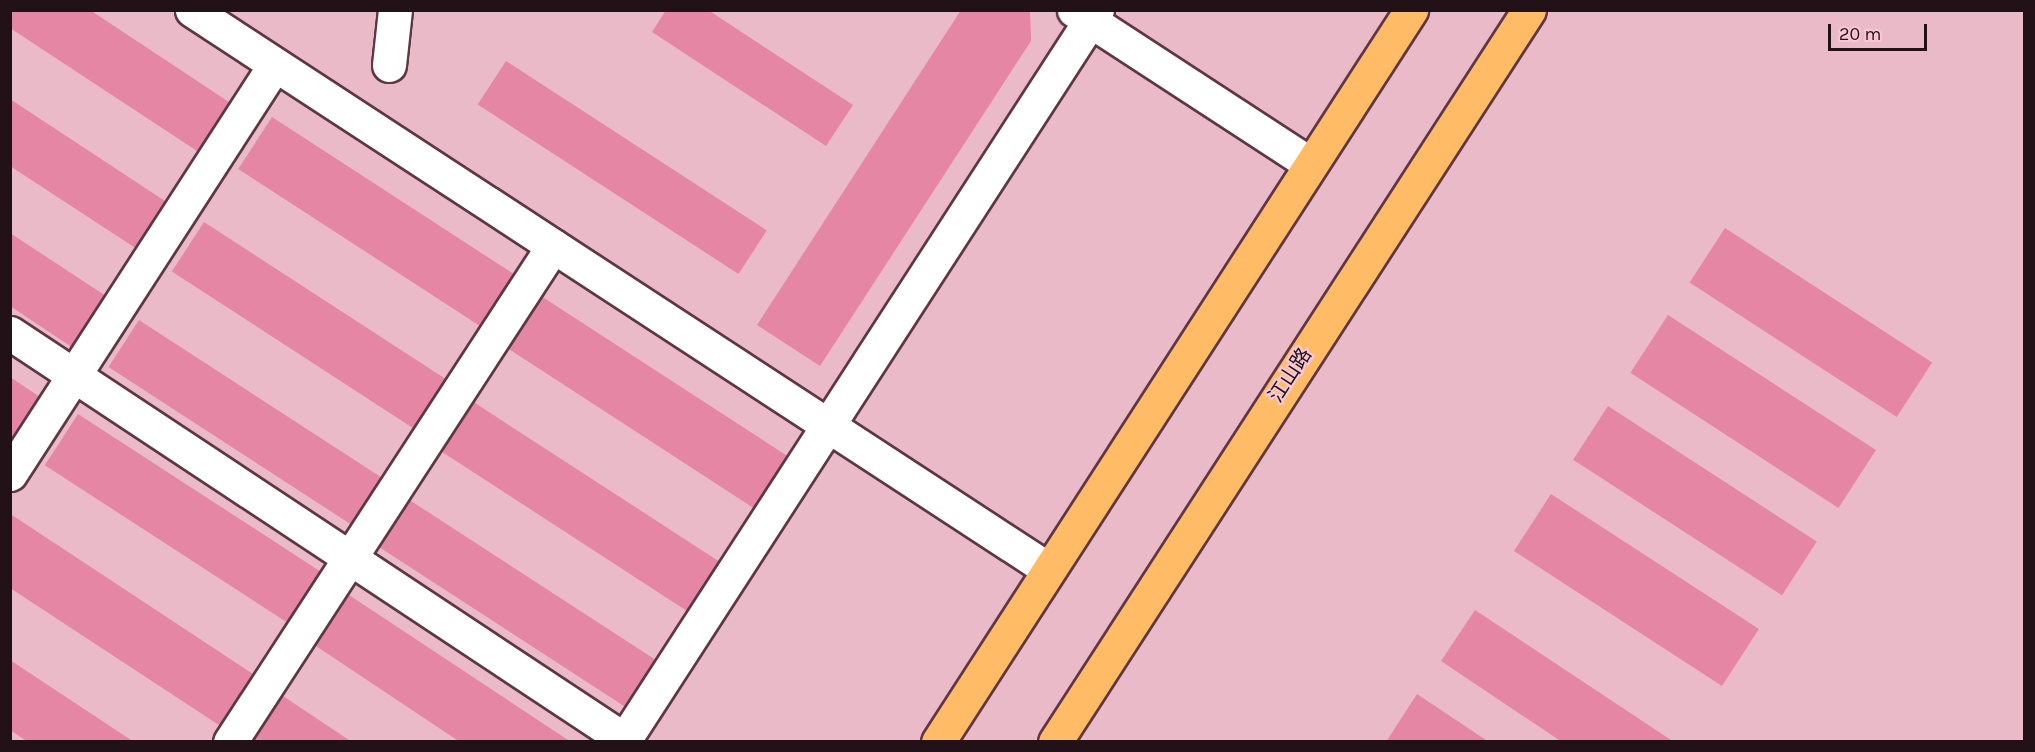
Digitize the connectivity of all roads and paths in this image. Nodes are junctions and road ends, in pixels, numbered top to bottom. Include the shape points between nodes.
1 (192, 10) edge
2 (395, 10) edge
3 (1411, 10) edge
4 (1529, 10) edge
5 (1087, 14) edge
6 (275, 64) junction
7 (389, 65) dead end
8 (1310, 164) junction
9 (554, 246) junction
10 (10, 333) edge
11 (74, 375) junction
12 (828, 425) junction
13 (10, 474) edge
14 (350, 558) junction
15 (1048, 569) junction
16 (624, 740) edge
17 (230, 741) edge
18 (938, 741) edge
19 (1055, 741) edge

1 - 6 street
2 - 7 street
3 - 8 main road
4 - 19 main road, 江山路
5 - 8 street
5 - 12 street
6 - 9 street
6 - 11 street
8 - 15 main road
9 - 12 street
9 - 14 street
10 - 11 street
11 - 13 street
11 - 14 street
12 - 15 street
12 - 16 street
14 - 16 street
14 - 17 street
15 - 18 main road

